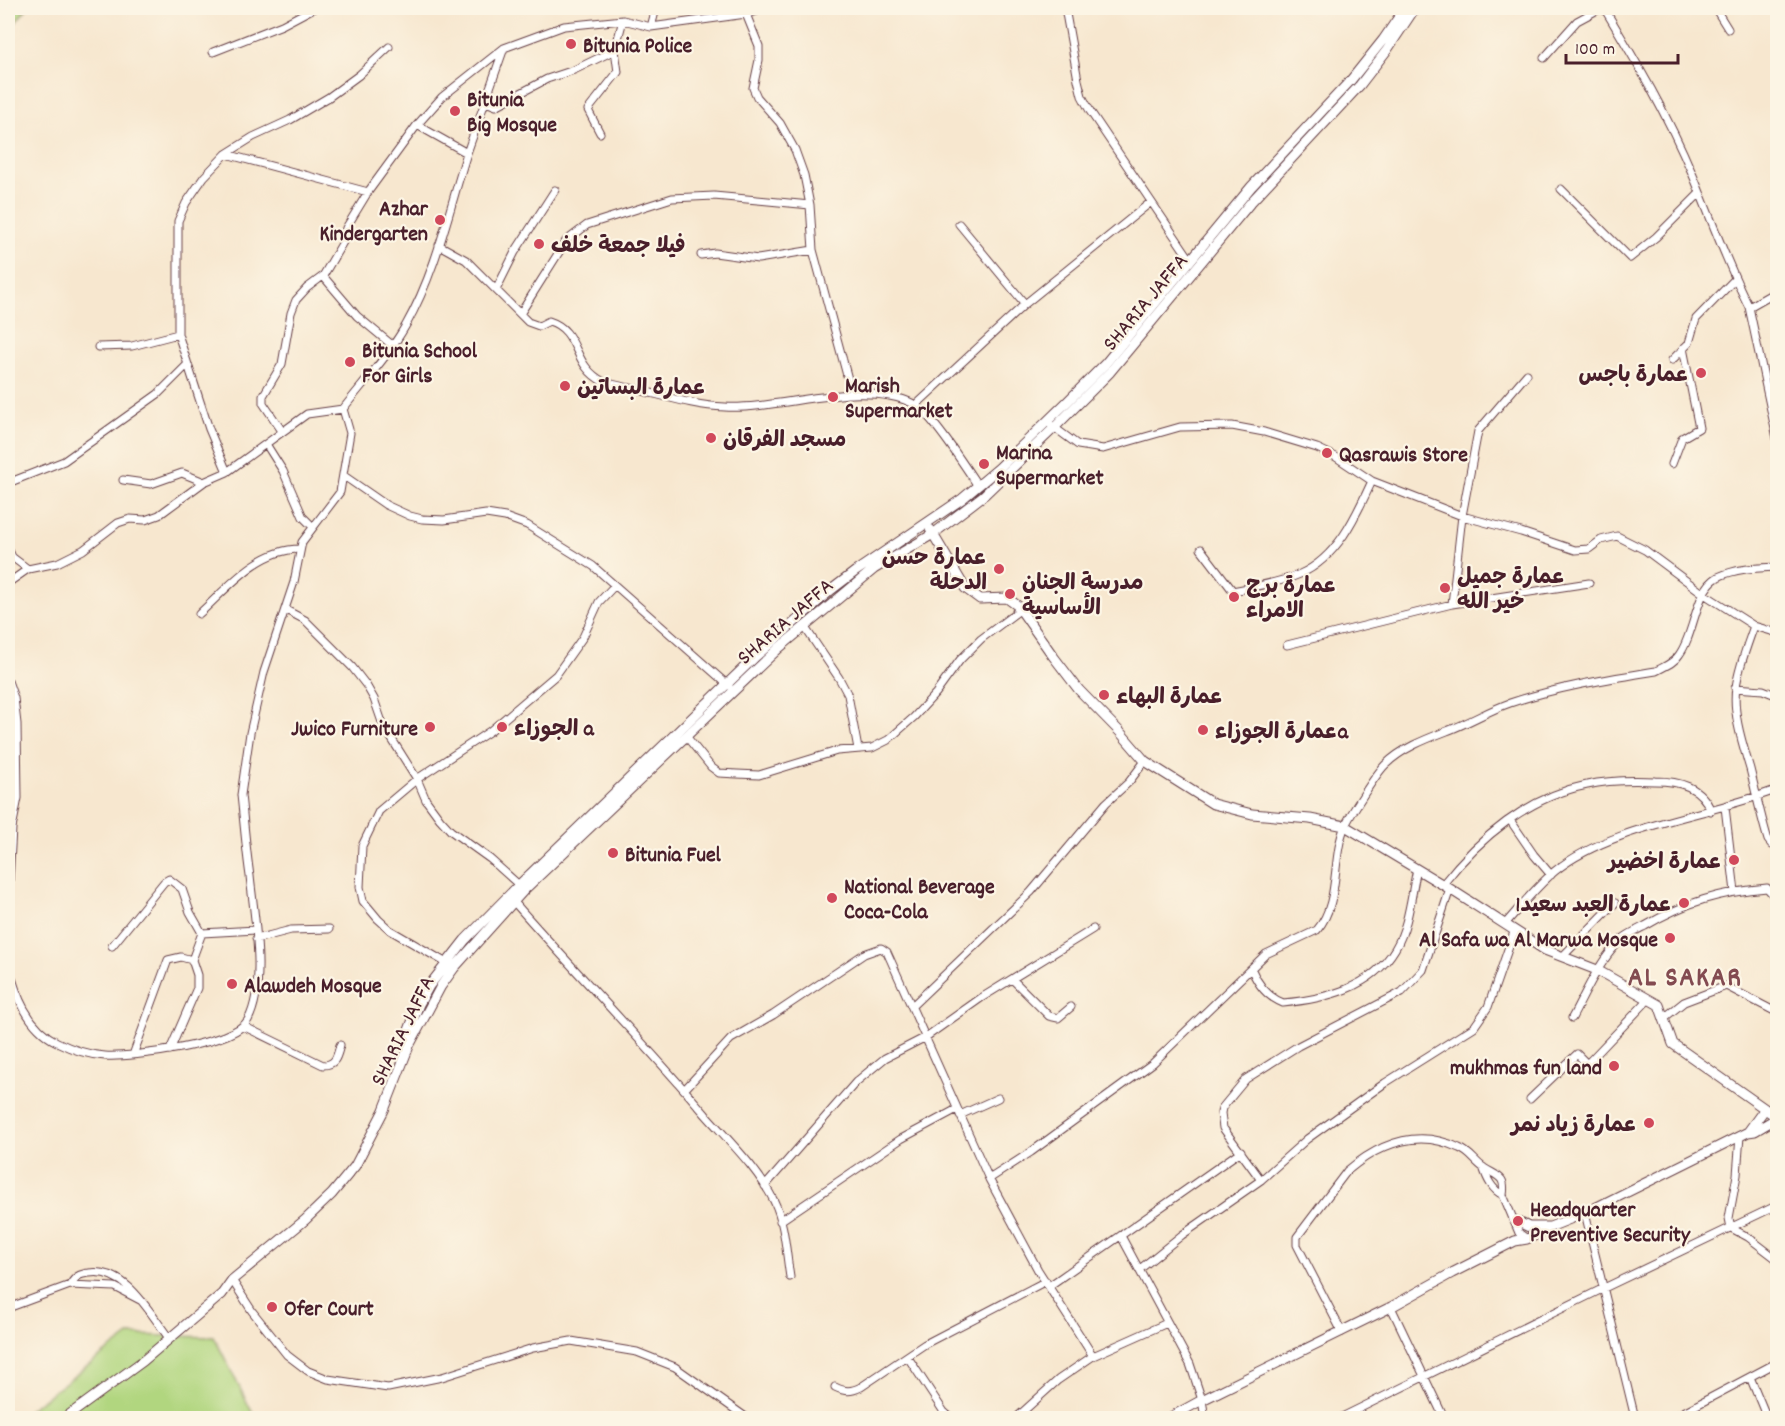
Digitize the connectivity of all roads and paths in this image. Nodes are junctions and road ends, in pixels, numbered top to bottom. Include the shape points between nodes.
1 (314, 8) edge
2 (656, 8) edge
3 (768, 8) edge
4 (1065, 8) edge
5 (1405, 8) edge
6 (1415, 8) edge
7 (1602, 8) edge
8 (1715, 8) edge
9 (746, 14) junction
10 (623, 20) junction
11 (651, 27) junction
12 (1728, 29) dead end
13 (389, 47) dead end
14 (504, 48) junction
15 (615, 50) junction
16 (213, 52) dead end
17 (1544, 58) dead end
18 (486, 102) junction
19 (417, 125) junction
20 (600, 133) dead end
21 (466, 153) junction
22 (226, 154) junction
23 (555, 189) dead end
24 (1561, 189) dead end
25 (368, 192) junction
26 (1700, 193) junction
27 (1152, 202) junction
28 (810, 205) junction
29 (959, 224) dead end
30 (439, 245) junction
31 (813, 250) junction
32 (701, 255) dead end
33 (1190, 259) junction
34 (323, 276) junction
35 (1735, 279) junction
36 (1778, 285) edge
37 (496, 290) junction
38 (1025, 304) junction
39 (1749, 307) junction
40 (520, 314) junction
41 (178, 333) junction
42 (392, 345) junction
43 (98, 347) dead end
44 (1683, 348) junction
45 (1672, 360) dead end
46 (187, 365) junction
47 (1527, 374) dead end
48 (852, 394) junction
49 (916, 405) junction
50 (343, 409) junction
51 (1051, 424) junction
52 (282, 431) junction
53 (1778, 443) edge
54 (266, 444) junction
55 (1672, 464) dead end
56 (227, 472) junction
57 (344, 476) junction
58 (123, 480) dead end
59 (1372, 481) junction
60 (204, 482) junction
61 (8, 483) edge
62 (978, 486) junction
63 (1462, 516) junction
64 (927, 524) junction
65 (313, 527) junction
66 (933, 534) junction
67 (8, 548) edge
68 (300, 549) junction
69 (1201, 549) dead end
70 (10, 557) edge
71 (1778, 567) edge
72 (28, 569) junction
73 (8, 582) edge
74 (1589, 583) dead end
75 (614, 586) junction
76 (1704, 594) junction
77 (1452, 604) junction
78 (1020, 609) junction
79 (286, 610) junction
80 (198, 614) dead end
81 (804, 626) junction
82 (1754, 626) junction
83 (1778, 633) edge
84 (1287, 645) dead end
85 (8, 681) edge
86 (730, 687) junction
87 (1735, 688) junction
88 (1778, 696) edge
89 (8, 723) edge
90 (17, 724) junction
91 (686, 736) junction
92 (858, 749) junction
93 (1144, 761) junction
94 (417, 779) junction
95 (1778, 789) edge
96 (1755, 798) junction
97 (1725, 807) junction
98 (1711, 811) junction
99 (1510, 820) junction
100 (1346, 826) junction
101 (10, 831) edge
102 (1778, 844) edge
103 (1417, 869) junction
104 (1551, 875) junction
105 (519, 885) junction
106 (1447, 886) junction
107 (1735, 892) junction
108 (1778, 900) edge
109 (8, 901) edge
110 (514, 902) junction
111 (1615, 903) dead end
112 (1505, 924) junction
113 (329, 929) dead end
114 (1093, 929) dead end
115 (256, 930) junction
116 (1514, 932) junction
117 (202, 933) junction
118 (256, 939) junction
119 (112, 946) dead end
120 (1563, 956) junction
121 (192, 960) junction
122 (8, 964) edge
123 (450, 965) junction
124 (1252, 970) junction
125 (1597, 970) junction
126 (1012, 979) junction
127 (1649, 999) junction
128 (912, 1006) junction
129 (1071, 1007) dead end
130 (1778, 1013) edge
131 (1572, 1018) dead end
132 (1664, 1018) junction
133 (243, 1026) junction
134 (926, 1037) junction
135 (340, 1045) dead end
136 (170, 1050) junction
137 (133, 1055) junction
138 (685, 1089) junction
139 (998, 1098) dead end
140 (1530, 1099) dead end
141 (1764, 1110) junction
142 (958, 1112) junction
143 (1777, 1118) edge
144 (1744, 1134) junction
145 (1240, 1151) junction
146 (1484, 1167) junction
147 (989, 1179) junction
148 (1261, 1180) junction
149 (765, 1185) junction
150 (1503, 1196) junction
151 (1778, 1205) edge
152 (1585, 1213) junction
153 (1515, 1220) junction
154 (780, 1221) junction
155 (1550, 1227) junction
156 (1731, 1228) junction
157 (1519, 1233) junction
158 (1121, 1236) junction
159 (1778, 1260) edge
160 (1140, 1269) junction
161 (790, 1277) dead end
162 (232, 1280) junction
163 (1047, 1283) junction
164 (70, 1285) junction
165 (1602, 1289) junction
166 (140, 1300) junction
167 (1391, 1307) junction
168 (8, 1308) edge
169 (1167, 1323) junction
170 (1342, 1332) junction
171 (169, 1338) junction
172 (907, 1356) junction
173 (1093, 1356) junction
174 (1778, 1362) edge
175 (1425, 1376) junction
176 (1750, 1377) junction
177 (835, 1387) dead end
178 (1202, 1400) junction
179 (65, 1419) edge
180 (747, 1419) edge
181 (951, 1419) edge
182 (1016, 1419) edge
183 (1170, 1419) edge
184 (1205, 1419) edge
185 (1340, 1419) edge
186 (1444, 1419) edge
187 (1635, 1419) edge
188 (1672, 1419) edge
189 (1767, 1419) edge

1 - 16 street
2 - 11 street
3 - 9 street
4 - 27 street via 1082,96
5 - 33 street via 1351,80
6 - 51 street, SHARIA JAFFA via 1360,85 1251,202 1110,372
7 - 17 street via 1577,21
7 - 26 street via 1660,107
8 - 12 street
9 - 11 street
9 - 28 street via 759,46 753,88 795,150
10 - 11 street
10 - 14 street via 564,26
10 - 15 street
13 - 22 street via 329,97
14 - 18 street
14 - 19 street via 442,97
15 - 18 street via 496,106
15 - 20 street via 618,72 588,110
18 - 21 street
19 - 21 street
19 - 25 street
21 - 30 street
22 - 25 street
22 - 41 street via 204,177 178,222
23 - 37 street via 514,252
24 - 26 street via 1630,258
25 - 34 street
26 - 35 street
27 - 33 street
27 - 38 street
28 - 31 street
28 - 40 street via 714,196 672,198 587,225 566,241
29 - 38 street
30 - 37 street via 466,260
30 - 42 street via 406,326
31 - 32 street via 758,259
31 - 48 street
33 - 51 street
34 - 42 street via 357,316
34 - 52 street via 296,300 282,364 263,396 263,403
35 - 39 street
35 - 44 street via 1696,319 1689,343
36 - 39 street via 1770,295
37 - 40 street
38 - 49 street
39 - 53 street
40 - 48 street via 539,326 549,321 565,328 593,377 679,401 753,406
41 - 43 street via 132,346
41 - 46 street
42 - 50 street
44 - 45 street
44 - 55 street via 1699,428 1682,438
46 - 56 street
46 - 61 street via 158,394 64,461
47 - 63 street via 1478,431
48 - 49 street via 891,396
49 - 62 street
50 - 52 street via 307,414
50 - 57 street via 350,433
51 - 59 street via 1078,445 1103,449 1180,427 1232,426 1317,448
51 - 62 street
51 - 66 street, SHARIA JAFFA via 984,495
52 - 54 street
54 - 56 street
54 - 65 street via 284,471 303,517
56 - 60 street
57 - 65 street via 340,492
57 - 75 street via 386,505 410,516 444,520 486,514 527,525 593,566
58 - 60 street via 151,484 182,473
59 - 63 street
59 - 69 street via 1359,510 1330,552 1299,574 1233,591
60 - 72 street via 159,515 118,523 83,550
62 - 64 street
63 - 76 street via 1575,550 1589,549 1601,540 1617,536 1645,550
63 - 77 street
64 - 66 street
64 - 86 street via 831,590
65 - 68 street
66 - 78 street via 972,595 1007,598
66 - 81 street, SHARIA JAFFA via 874,569
67 - 70 street
68 - 79 street
68 - 80 street via 276,553 252,566
70 - 72 street
71 - 76 street via 1733,571 1717,578
72 - 73 street
74 - 77 street
75 - 86 street
75 - 94 street via 599,602 583,637 556,675 490,731
76 - 82 street
76 - 100 street via 1688,641 1671,663 1656,670 1536,695 1434,735 1384,766
77 - 84 street
78 - 92 street via 981,639 914,717 888,740 872,748
78 - 93 street via 1079,690
79 - 94 street via 305,620 366,685 383,724
79 - 115 street via 264,672 241,795
81 - 86 street, SHARIA JAFFA
81 - 92 street via 848,695
82 - 83 street
82 - 87 street
85 - 90 street
86 - 91 street, SHARIA JAFFA
86 - 105 street
87 - 88 street via 1763,690
87 - 96 street via 1738,731
89 - 90 street
90 - 101 street via 18,798
91 - 92 street via 711,767 728,774 759,775 837,751
91 - 110 street, SHARIA JAFFA
93 - 100 street via 1213,804 1252,814
93 - 128 street via 1031,892
94 - 105 street via 426,800 451,831
94 - 123 street via 379,811 362,846 360,887 363,901 390,930
95 - 96 street
96 - 97 street
96 - 102 street via 1768,840 1772,845
97 - 98 street
97 - 107 street
98 - 99 street via 1694,789 1683,783 1620,780 1561,792 1532,804
98 - 104 street via 1619,837
99 - 104 street
99 - 106 street via 1474,849
100 - 103 street
100 - 124 street via 1332,899 1322,923 1317,930 1266,954
101 - 109 street
103 - 106 street
103 - 124 street via 1395,950 1364,982 1336,993 1282,1003 1264,990
104 - 112 street
105 - 123 street via 465,940
106 - 112 street
106 - 145 street via 1424,970 1402,992 1246,1078 1221,1113 1223,1128
107 - 108 street via 1767,888
107 - 125 street via 1691,902 1657,919 1622,939
110 - 123 street, SHARIA JAFFA
110 - 138 street
111 - 120 street
112 - 116 street
113 - 118 street via 291,930
114 - 126 street
115 - 117 street
115 - 118 street
116 - 120 street
116 - 148 street via 1488,1007 1474,1027 1360,1100
117 - 119 street via 182,889 169,879
117 - 121 street
118 - 133 street via 258,977 251,1011
120 - 125 street
121 - 136 street via 196,988
121 - 137 street via 168,960
122 - 137 street via 30,1020 56,1042 105,1056
123 - 162 street, SHARIA JAFFA via 355,1166 305,1220
124 - 147 street via 1153,1063
125 - 127 street
125 - 131 street
126 - 129 street via 1049,1016 1058,1017
126 - 134 street
127 - 132 street via 1659,1005
127 - 140 street via 1587,1064 1577,1054
128 - 134 street
128 - 138 street via 887,952 876,948 731,1039
130 - 132 street via 1726,986 1684,1002
132 - 141 street via 1673,1044
133 - 135 street via 323,1065 335,1060
133 - 136 street via 235,1033
134 - 142 street
134 - 149 street via 885,1058 856,1082
136 - 137 street
138 - 149 street
139 - 142 street
141 - 143 street
141 - 144 street
142 - 147 street
142 - 154 street via 901,1139
143 - 144 street
144 - 152 street
144 - 156 street via 1728,1218
145 - 148 street
145 - 158 street
146 - 150 street via 1490,1184
146 - 150 street via 1501,1178
146 - 170 street via 1460,1148 1424,1138 1390,1145 1357,1162 1347,1172 1298,1237 1297,1245
147 - 163 street
148 - 160 street
149 - 154 street
150 - 153 street
151 - 156 street
152 - 155 street
152 - 165 street
153 - 157 street
153 - 157 street
154 - 161 street
155 - 157 street
155 - 157 street via 1527,1239
156 - 159 street
156 - 165 street
157 - 167 street
158 - 160 street
158 - 163 street
160 - 169 street
162 - 171 street, SHARIA JAFFA via 222,1294
162 - 180 street via 287,1355 308,1371 328,1379 388,1388 571,1341 637,1352 675,1367
163 - 172 street via 971,1319
163 - 173 street
164 - 166 street via 115,1287
164 - 166 street via 75,1277 84,1274 106,1273 119,1278
164 - 168 street
165 - 175 street
165 - 187 street
166 - 171 street
167 - 170 street
167 - 175 street
169 - 173 street
169 - 178 street via 1180,1342
170 - 178 street
171 - 179 street, SHARIA JAFFA
172 - 177 street via 852,1391
172 - 181 street
173 - 182 street via 1058,1380
174 - 176 street
175 - 185 street
175 - 186 street
176 - 188 street
176 - 189 street
178 - 183 street
178 - 184 street

